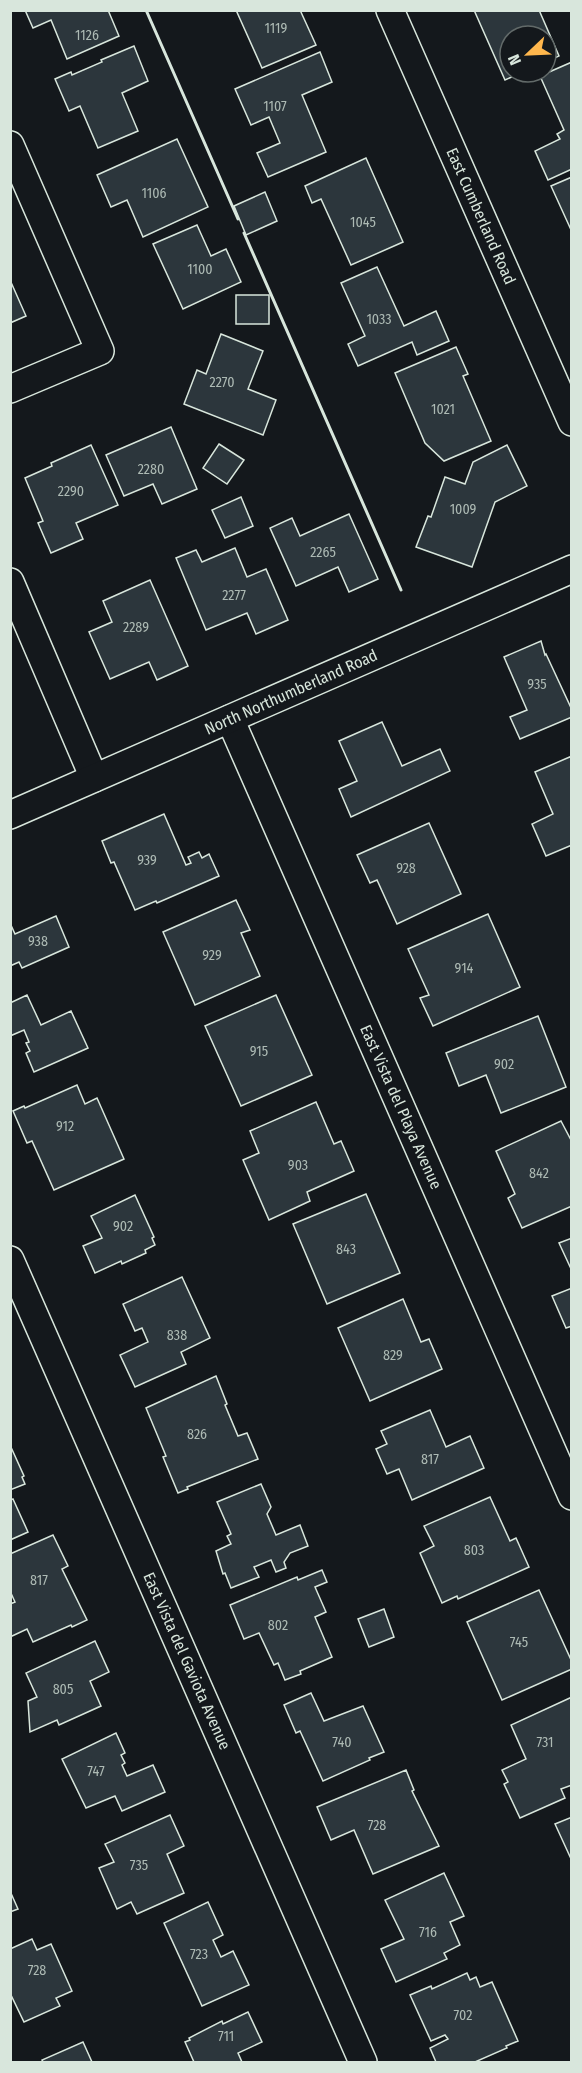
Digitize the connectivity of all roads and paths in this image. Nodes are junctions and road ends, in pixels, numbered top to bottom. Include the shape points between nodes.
1 (390, 10) edge
2 (10, 145) edge
3 (10, 389) edge
4 (572, 422) edge
5 (572, 569) edge
6 (10, 582) edge
7 (230, 719) junction
8 (94, 778) junction
9 (10, 815) edge
10 (10, 1260) edge
11 (572, 1496) edge
12 (363, 2062) edge

1 - 4 street, East Cumberland Road
2 - 3 street via 100,351
5 - 7 street, North Northumberland Road
6 - 8 street
7 - 8 street, North Northumberland Road
7 - 11 street, East Vista del Playa Avenue
8 - 9 street, North Northumberland Road
10 - 12 street, East Vista del Gaviota Avenue

